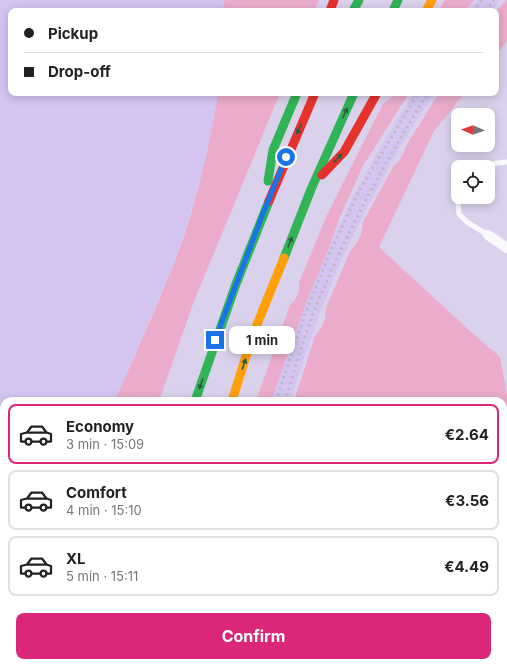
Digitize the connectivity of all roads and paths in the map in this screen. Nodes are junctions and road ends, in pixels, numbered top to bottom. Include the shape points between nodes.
1 (296, 96) edge
2 (314, 96) edge
3 (353, 96) edge
4 (375, 96) edge
5 (507, 162) edge
6 (495, 163) edge
7 (312, 187) junction
8 (458, 204) edge
9 (262, 216) junction
10 (488, 235) joint
11 (507, 248) edge
12 (196, 397) edge
13 (233, 397) edge

1 - 9 highway via 273,150
2 -> 9 highway
7 -> 3 highway
7 -> 4 highway via 344,152
5 - 6 lane
13 -> 7 highway via 252,337
8 - 10 lane via 459,214
9 -> 12 highway
10 - 11 street

